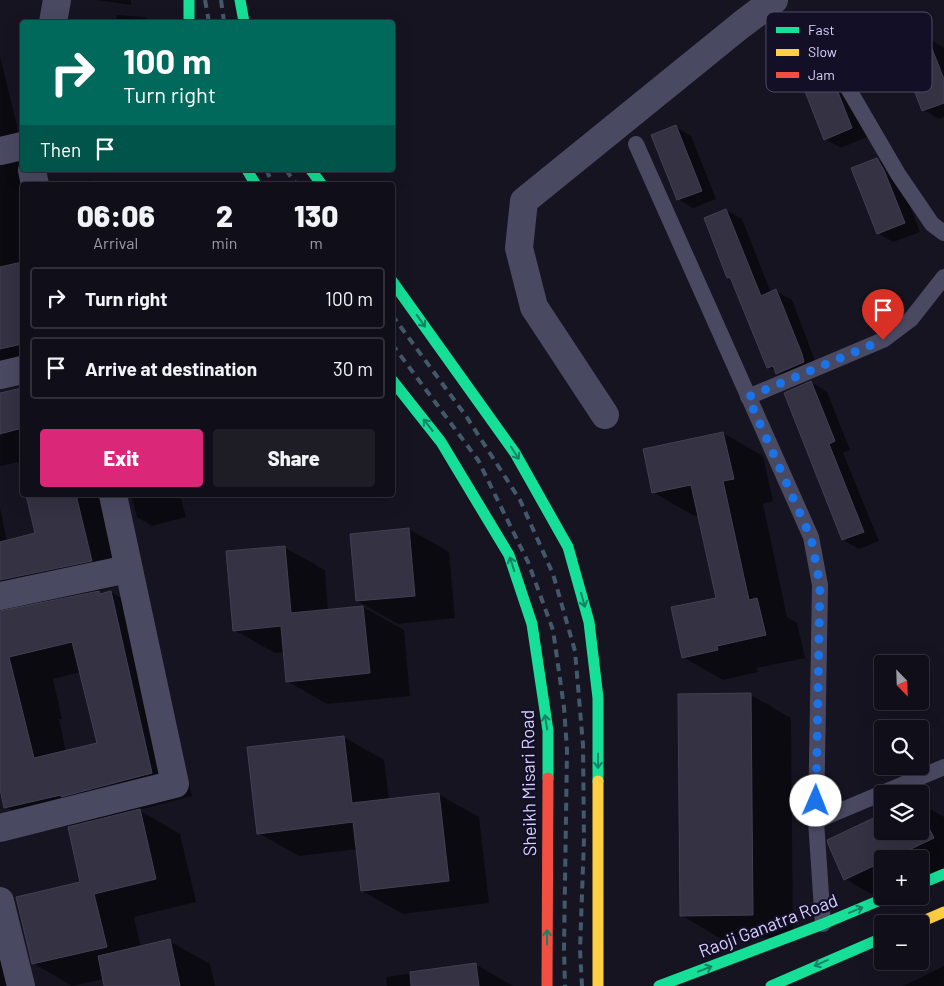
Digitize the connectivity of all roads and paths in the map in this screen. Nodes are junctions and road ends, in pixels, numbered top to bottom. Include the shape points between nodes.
1 (57, 0) edge
2 (189, 0) edge
3 (240, 0) edge
4 (774, 0) edge
5 (53, 20) edge
6 (189, 20) edge
7 (244, 20) edge
8 (850, 92) edge
9 (636, 144) dead end
10 (20, 146) edge
11 (0, 151) edge
12 (944, 233) edge
13 (944, 277) edge
14 (395, 285) edge
15 (20, 370) edge
16 (0, 375) edge
17 (395, 384) edge
18 (748, 397) junction
19 (605, 415) dead end
20 (113, 497) edge
21 (128, 569) junction
22 (0, 596) edge
23 (944, 767) edge
24 (816, 821) junction
25 (0, 828) edge
26 (944, 874) edge
27 (929, 880) edge
28 (0, 901) edge
29 (874, 903) edge
30 (944, 912) edge
31 (929, 918) edge
32 (824, 924) junction
33 (874, 941) edge
34 (21, 986) edge
35 (547, 986) edge
36 (598, 986) edge
37 (659, 986) edge
38 (771, 986) edge

1 - 5 street
2 - 6 main road
3 - 7 main road
4 - 19 street via 524,201 518,248 534,307
8 - 12 lane via 898,174 932,224
9 - 18 lane
10 - 11 street
13 - 18 lane via 911,319 883,340
14 -> 36 main road via 515,453 568,547 589,622 598,698
15 - 16 street
35 -> 17 main road, Sheikh Misari Road via 548,732 532,624 509,555 441,442
18 - 24 lane via 811,538 820,585
20 - 21 street
21 - 22 street
21 - 25 street via 175,784
23 - 24 lane
24 - 32 lane
26 - 27 main road
28 - 34 street
32 -> 29 main road, Raoji Ganatra Road
30 - 31 main road
37 -> 32 main road, Raoji Ganatra Road
33 -> 38 main road

